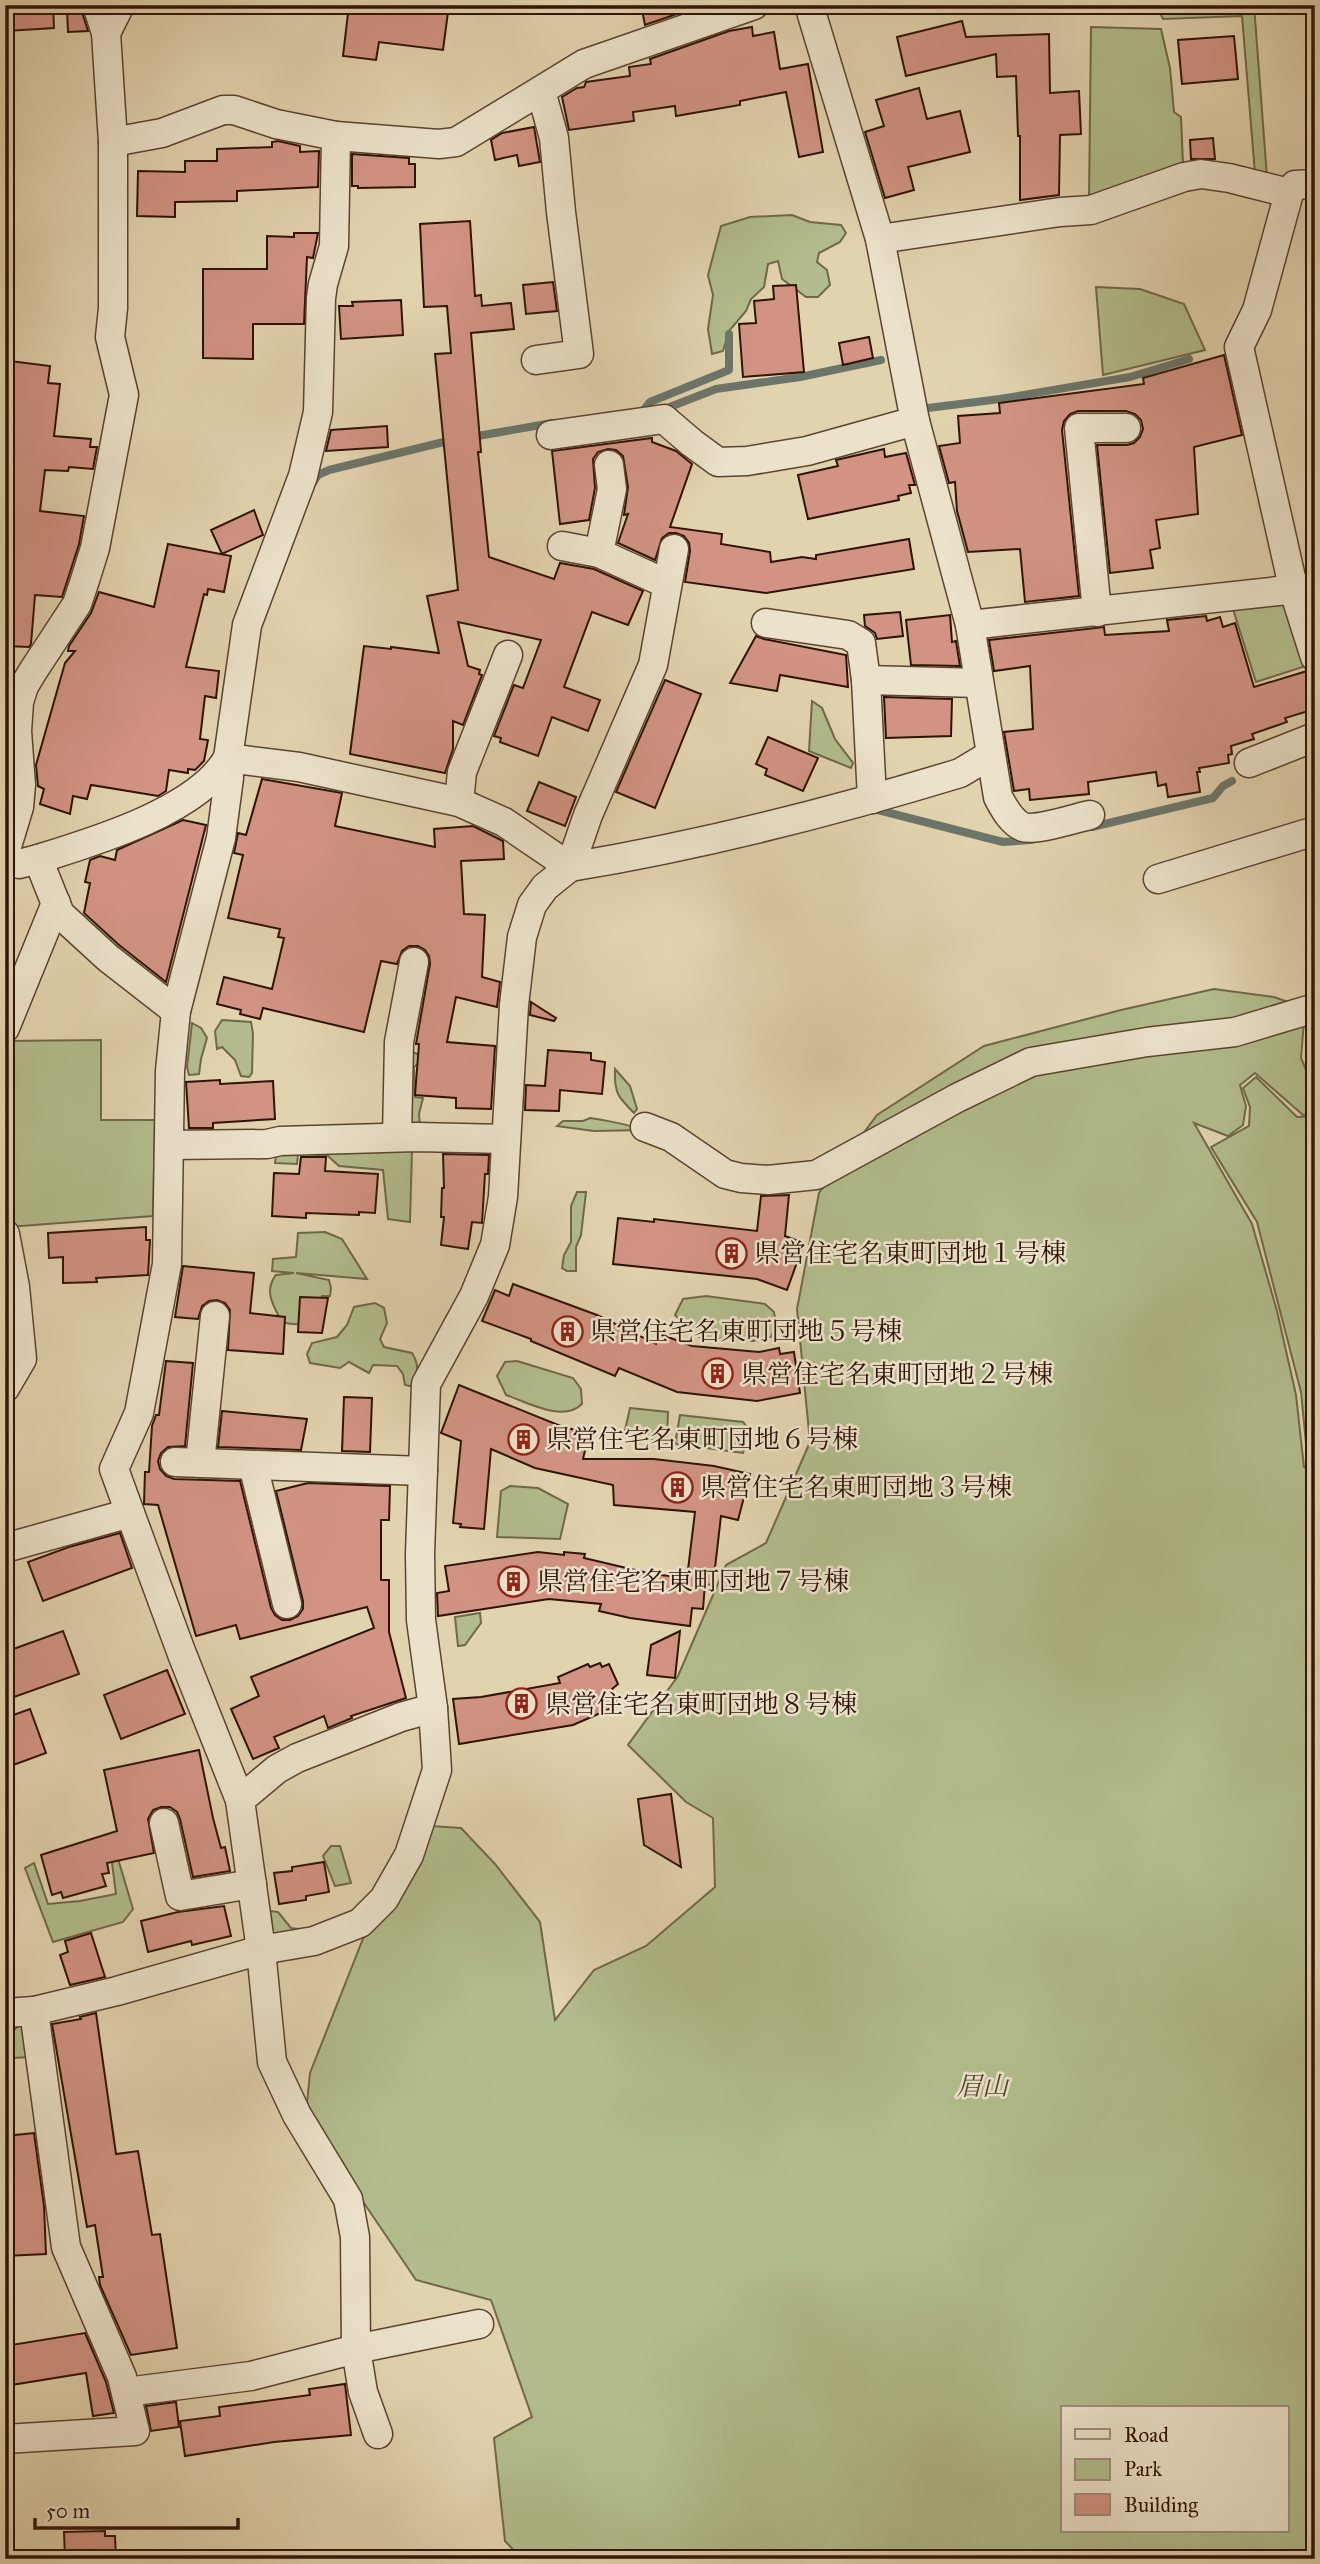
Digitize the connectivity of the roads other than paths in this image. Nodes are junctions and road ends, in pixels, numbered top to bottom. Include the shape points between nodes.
1 (97, 5) edge
2 (120, 5) edge
3 (754, 5) edge
4 (809, 5) edge
5 (106, 33) junction
6 (541, 91) junction
7 (336, 136) junction
8 (113, 142) junction
9 (1302, 188) edge
10 (880, 239) junction
11 (536, 360) dead end
12 (915, 421) junction
13 (1126, 428) dead end
14 (551, 435) dead end
15 (609, 465) dead end
16 (562, 546) dead end
17 (674, 549) dead end
18 (599, 553) junction
19 (667, 584) junction
20 (1304, 589) edge
21 (1097, 612) junction
22 (766, 623) dead end
23 (970, 625) junction
24 (508, 655) dead end
25 (1315, 657) edge
26 (866, 680) junction
27 (978, 683) junction
28 (12, 719) edge
29 (1315, 737) edge
30 (990, 755) junction
31 (228, 758) junction
32 (1249, 763) dead end
33 (872, 799) junction
34 (459, 802) junction
35 (1090, 815) dead end
36 (1315, 831) edge
37 (5, 853) edge
38 (38, 859) junction
39 (5, 867) edge
40 (570, 867) junction
41 (1158, 879) dead end
42 (56, 903) junction
43 (414, 962) dead end
44 (1315, 1008) edge
45 (176, 1011) junction
46 (5, 1028) edge
47 (645, 1127) dead end
48 (397, 1137) junction
49 (506, 1139) junction
50 (169, 1145) junction
51 (5, 1234) edge
52 (215, 1315) dead end
53 (5, 1388) edge
54 (253, 1465) junction
55 (423, 1471) junction
56 (130, 1513) junction
57 (5, 1548) edge
58 (287, 1604) dead end
59 (433, 1708) junction
60 (240, 1800) junction
61 (164, 1823) dead end
62 (252, 1884) junction
63 (261, 1950) junction
64 (34, 2011) junction
65 (5, 2013) edge
66 (479, 2324) dead end
67 (356, 2349) junction
68 (125, 2392) junction
69 (378, 2434) dead end
70 (5, 2439) edge

1 - 5 street
2 - 5 street
3 - 6 street via 583,64
4 - 10 street
5 - 8 street
6 - 7 street via 456,142
6 - 11 street via 554,138 579,354
7 - 8 street via 223,110 162,133
7 - 31 street via 334,246 321,298 318,412 303,476 247,625
8 - 28 street via 110,337 124,395 95,548 77,604 24,686
9 - 10 street via 1201,174 1091,210
9 - 20 street via 1239,348
10 - 12 street
12 - 14 street via 807,451 747,461 718,462 664,419
12 - 23 street
13 - 21 street via 1069,428
15 - 18 street via 612,489
16 - 18 street
17 - 19 street
18 - 19 street
19 - 40 street via 653,665
20 - 21 street
20 - 25 street
21 - 23 street
22 - 26 street via 848,635 861,643
23 - 27 street
24 - 34 street via 462,772
26 - 27 street
26 - 33 street
27 - 30 street
28 - 37 street via 19,807
29 - 32 street
30 - 33 street via 960,773
30 - 35 street via 998,797 1007,814 1023,827
31 - 34 street via 299,767
31 - 38 street via 219,774 180,802 125,830
31 - 45 street via 221,838
33 - 40 street via 742,834
34 - 40 street via 504,822
36 - 41 street via 1257,861 1203,878
38 - 39 street
38 - 42 street
40 - 49 street via 545,887 532,905 522,937
42 - 45 street via 60,914 108,958
42 - 46 street
43 - 48 street via 399,1042
44 - 47 street via 1236,1032 1147,1041 1031,1062 816,1175 768,1180 724,1174 671,1137
45 - 50 street
48 - 49 street
48 - 50 street
49 - 55 street via 495,1245 474,1296 426,1384
50 - 56 street via 167,1264 139,1413 114,1469
51 - 53 street via 22,1359
52 - 54 street via 198,1351 188,1463
54 - 55 street
54 - 58 street
55 - 59 street via 421,1620
56 - 57 street
56 - 60 street
59 - 60 street via 297,1758
59 - 63 street via 437,1770 410,1854 384,1899 360,1923 314,1941
60 - 62 street
61 - 62 street via 180,1896
62 - 63 street
63 - 64 street
63 - 67 street via 272,2062 297,2115 348,2199 355,2237
64 - 65 street
64 - 68 street via 66,2247
66 - 67 street
67 - 68 street via 251,2376
67 - 69 street via 363,2392
68 - 70 street via 135,2431

